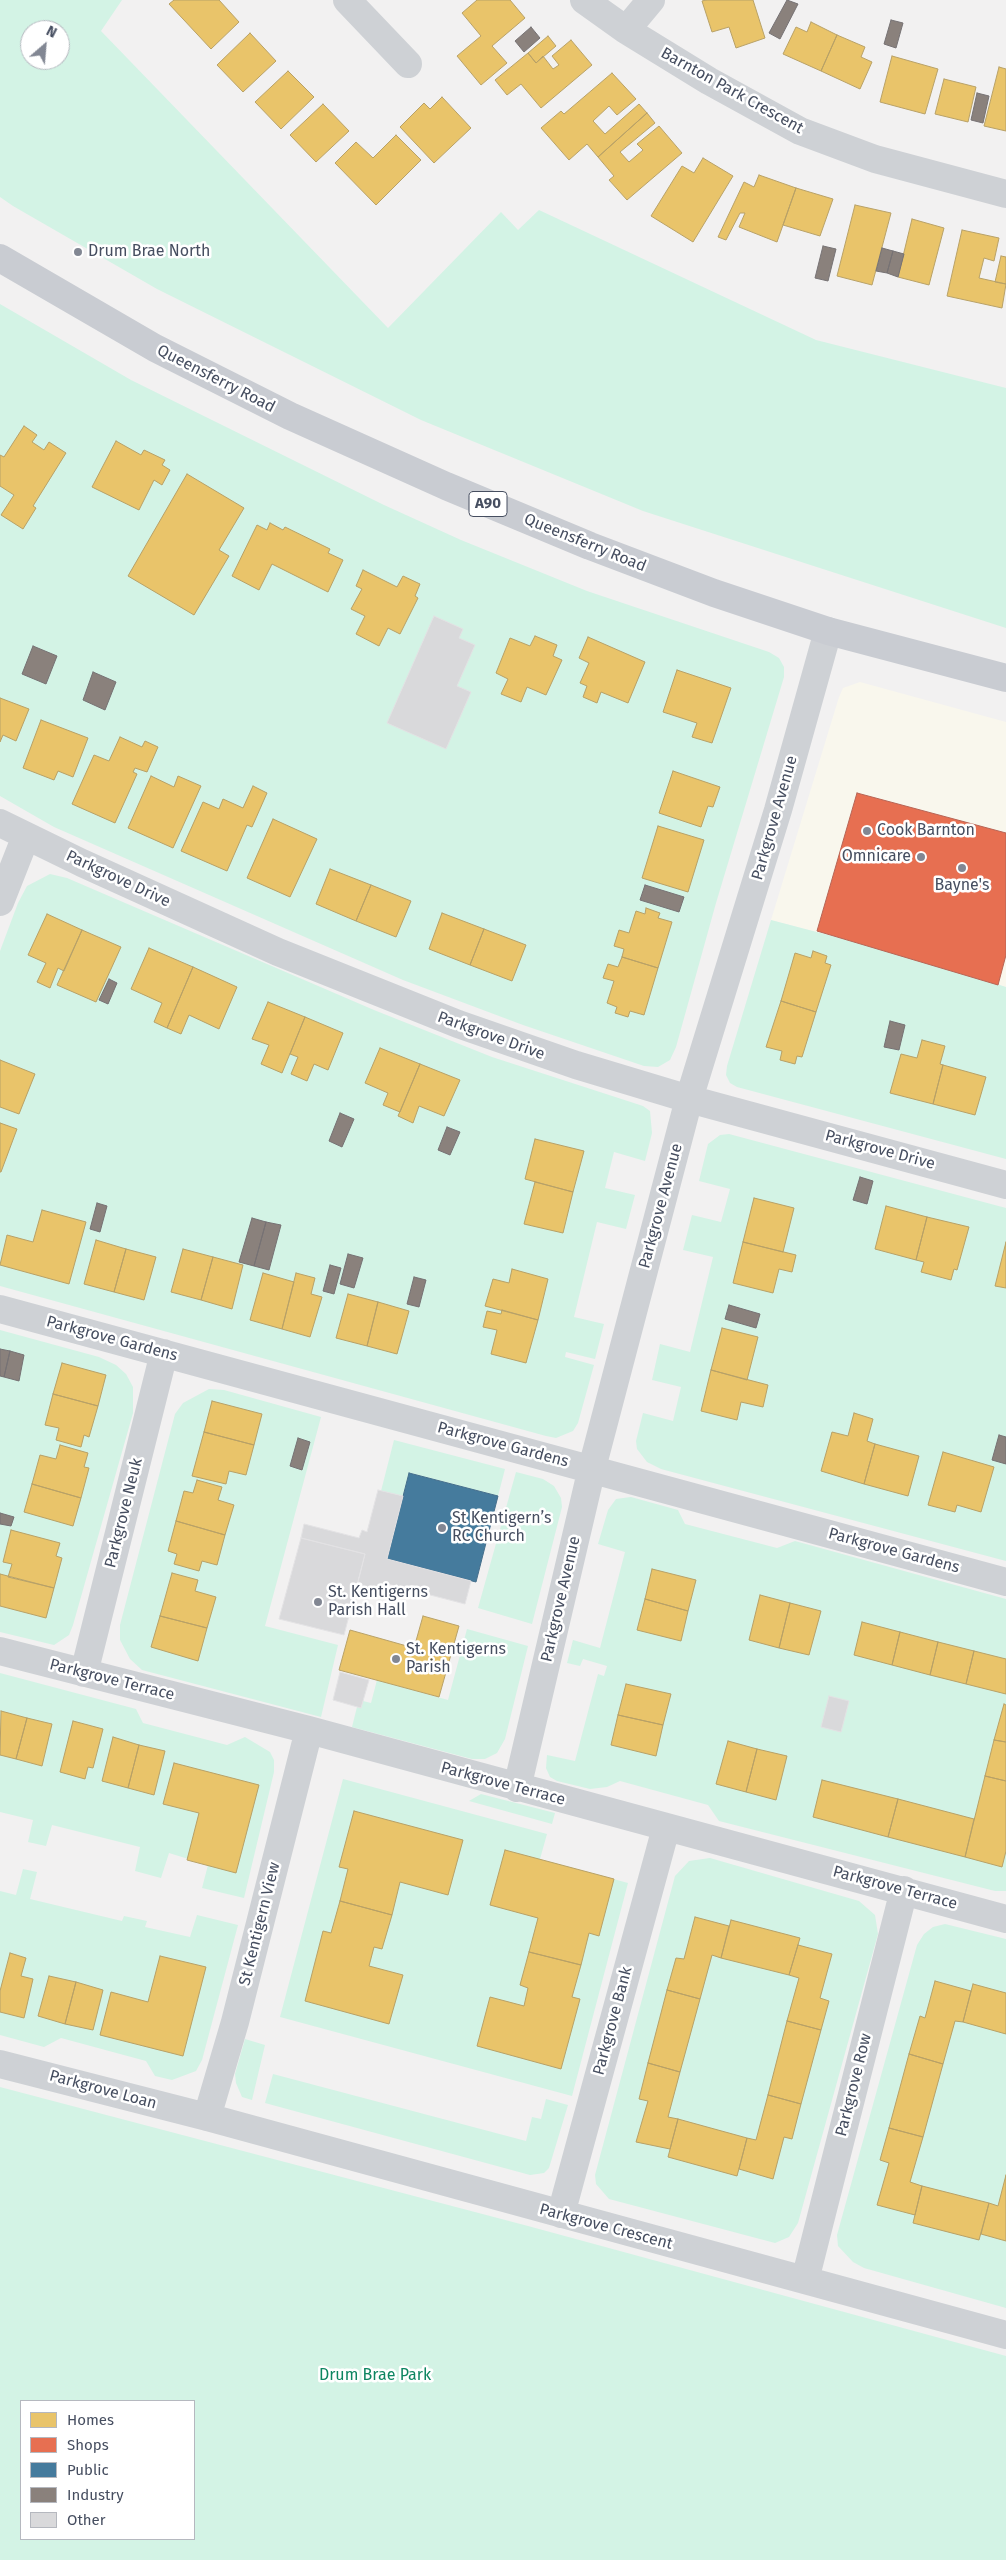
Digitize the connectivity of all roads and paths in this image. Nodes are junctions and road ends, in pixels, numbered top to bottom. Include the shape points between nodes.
1 (347, 0) edge
2 (584, 0) edge
3 (650, 0) edge
4 (626, 30) junction
5 (408, 64) dead end
6 (1006, 194) edge
7 (0, 258) edge
8 (828, 631) junction
9 (1006, 678) edge
10 (0, 822) edge
11 (26, 836) junction
12 (0, 902) edge
13 (689, 1099) junction
14 (1006, 1184) edge
15 (0, 1309) edge
16 (164, 1353) junction
17 (592, 1468) junction
18 (1006, 1582) edge
19 (0, 1651) edge
20 (84, 1673) junction
21 (309, 1730) junction
22 (516, 1788) junction
23 (666, 1828) junction
24 (904, 1890) junction
25 (1006, 1919) edge
26 (0, 2064) edge
27 (207, 2117) junction
28 (561, 2214) junction
29 (805, 2280) junction
30 (1006, 2334) edge

1 - 5 street
2 - 4 street, Barnton Park Crescent
3 - 4 street
4 - 6 street, Barnton Park Crescent via 800,131 875,159
7 - 8 main road, Queensferry Road / A90 via 155,348 290,416 590,546 714,593
8 - 9 main road, Queensferry Road / A90
8 - 13 street, Parkgrove Avenue via 778,810
10 - 11 street, Parkgrove Drive
11 - 12 street
11 - 13 street, Parkgrove Drive via 191,913 383,996 576,1065
13 - 14 street, Parkgrove Drive
13 - 17 street, Parkgrove Avenue
15 - 16 street, Parkgrove Gardens
16 - 17 street, Parkgrove Gardens
16 - 20 street, Parkgrove Neuk
17 - 18 street, Parkgrove Gardens
17 - 22 street, Parkgrove Avenue
19 - 20 street, Parkgrove Terrace
20 - 21 street, Parkgrove Terrace
21 - 22 street, Parkgrove Terrace
21 - 27 street, St Kentigern View via 235,2022
22 - 23 street, Parkgrove Terrace
23 - 24 street, Parkgrove Terrace
23 - 28 street, Parkgrove Bank
24 - 25 street, Parkgrove Terrace
24 - 29 street, Parkgrove Row
26 - 27 street, Parkgrove Loan
27 - 28 street, Parkgrove Crescent
28 - 29 street, Parkgrove Crescent
29 - 30 street, Parkgrove Crescent

